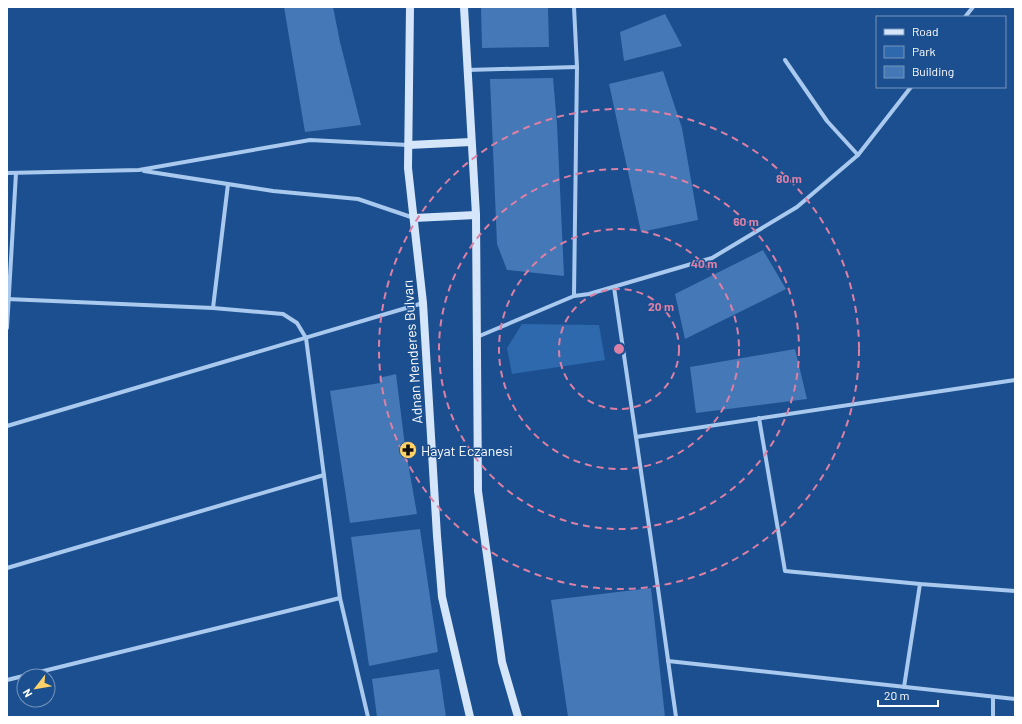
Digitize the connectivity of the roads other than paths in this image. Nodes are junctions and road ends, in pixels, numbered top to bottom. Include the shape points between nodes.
1 (410, 7) edge
2 (464, 7) edge
3 (574, 7) edge
4 (973, 7) edge
5 (966, 16) edge
6 (785, 60) dead end
7 (577, 67) junction
8 (467, 70) junction
9 (909, 88) edge
10 (471, 142) junction
11 (409, 145) junction
12 (858, 155) junction
13 (139, 170) junction
14 (16, 172) junction
15 (7, 173) edge
16 (228, 184) junction
17 (476, 215) junction
18 (414, 218) junction
19 (614, 287) junction
20 (574, 296) junction
21 (8, 299) edge
22 (423, 304) junction
23 (213, 308) junction
24 (7, 328) edge
25 (477, 337) junction
26 (306, 338) junction
27 (1015, 380) edge
28 (758, 418) junction
29 (7, 426) edge
30 (636, 437) junction
31 (324, 475) junction
32 (7, 568) edge
33 (920, 584) junction
34 (1015, 591) edge
35 (340, 598) junction
36 (668, 661) junction
37 (7, 680) edge
38 (904, 687) junction
39 (993, 697) junction
40 (1015, 699) edge
41 (368, 717) edge
42 (470, 717) edge
43 (518, 717) edge
44 (676, 717) edge
45 (993, 717) edge

1 - 11 main road, Adnan Menderes Bulvarı
2 - 8 main road
3 - 7 street
4 - 5 street
6 - 12 street via 827,121
7 - 8 street
7 - 20 street
8 - 10 main road
9 - 12 street
10 - 11 main road
10 - 17 main road
11 - 13 street via 310,140
11 - 18 main road, Adnan Menderes Bulvarı via 408,168
12 - 19 street via 797,207 712,258
13 - 14 street
13 - 16 street
14 - 15 street
14 - 21 street
16 - 18 street via 358,199
16 - 23 street
17 - 18 main road
17 - 25 main road
18 - 22 main road, Adnan Menderes Bulvarı
19 - 20 street
19 - 30 street
20 - 25 street
21 - 23 street
21 - 24 street
22 - 26 street
22 - 42 main road, Adnan Menderes Bulvarı via 442,597
23 - 26 street via 283,314 297,323
25 - 43 main road via 478,491 502,662
26 - 29 street
26 - 31 street
27 - 28 street
28 - 30 street
28 - 33 street via 784,570
30 - 36 street
31 - 32 street
31 - 35 street
33 - 34 street
33 - 38 street
35 - 37 street
35 - 41 street
36 - 38 street
36 - 44 street
38 - 39 street
39 - 40 street
39 - 45 street

